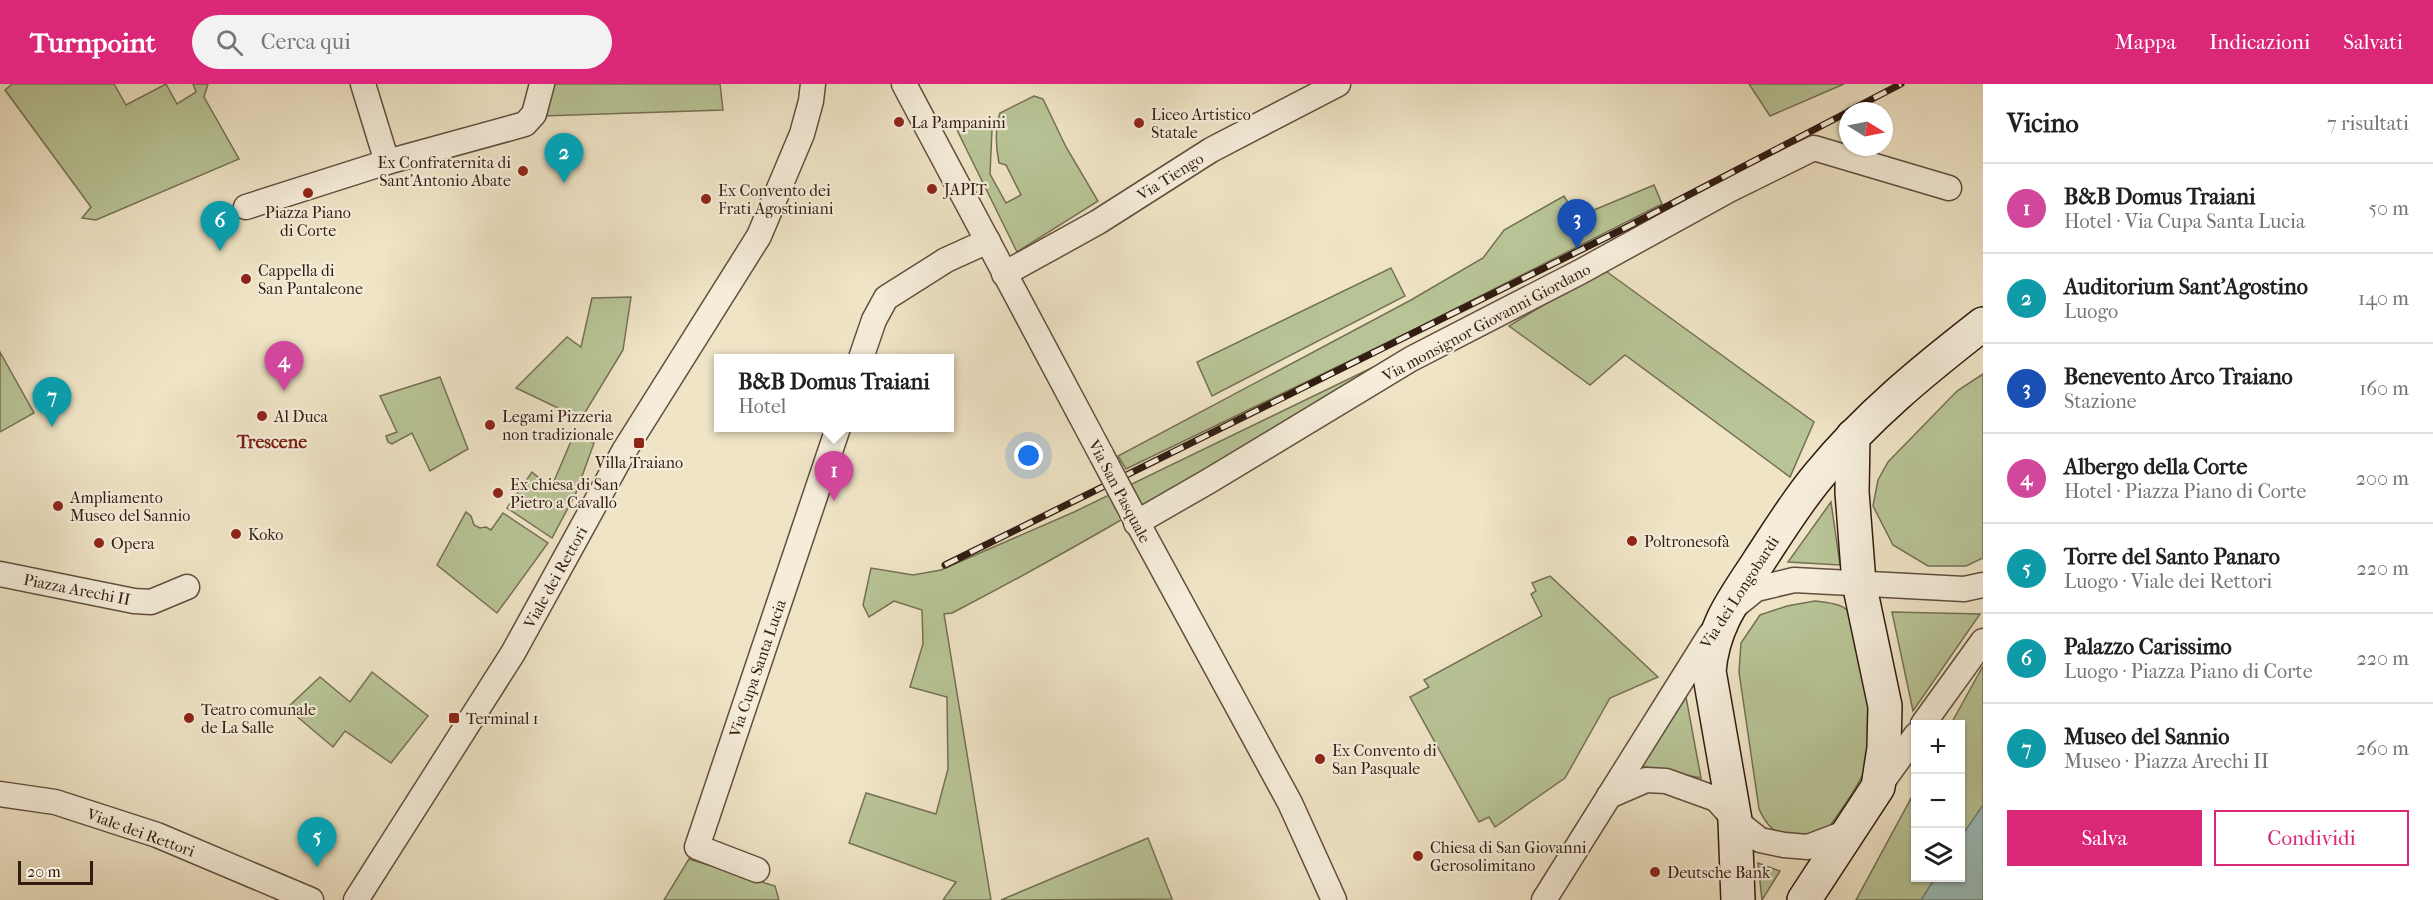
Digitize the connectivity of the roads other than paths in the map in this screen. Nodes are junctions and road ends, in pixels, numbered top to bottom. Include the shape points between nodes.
1 (363, 84) edge
2 (543, 84) edge
3 (813, 84) edge
4 (904, 84) edge
5 (1338, 84) edge
6 (387, 162) junction
7 (1949, 188) dead end
8 (246, 207) dead end
9 (988, 241) junction
10 (1004, 274) junction
11 (1983, 324) edge
12 (862, 354) edge
13 (837, 432) edge
14 (1853, 436) junction
15 (1133, 515) junction
16 (0, 574) edge
17 (1859, 583) junction
18 (1983, 585) edge
19 (187, 587) dead end
20 (1722, 616) junction
21 (1983, 641) edge
22 (1926, 720) edge
23 (1911, 742) edge
24 (1878, 787) junction
25 (0, 794) edge
26 (1609, 796) junction
27 (1735, 820) junction
28 (1850, 831) junction
29 (757, 870) dead end
30 (311, 900) edge
31 (356, 900) edge
32 (1334, 900) edge
33 (1544, 900) edge
34 (1738, 900) edge
35 (1804, 900) edge

1 - 6 street
2 - 6 street via 525,124
3 - 31 street, Viale dei Rettori via 802,134 759,236 624,451 513,653
4 - 9 street, Via San Pasquale
5 - 10 street, Via Tiengo via 1211,150 1098,222
6 - 8 street
7 - 15 street, Via monsignor Giovanni Giordano via 1814,148 1411,359 1209,481
9 - 10 street, Via San Pasquale
9 - 12 street via 946,260 886,298
10 - 15 street, Via San Pasquale, bridge
11 - 14 main road, Via dei Longobardi via 1920,374
13 - 29 street, Via Cupa Santa Lucia via 697,847
14 - 17 main road via 1852,492
14 - 20 main road, Via dei Longobardi via 1818,476
15 - 32 street, Via San Pasquale via 1290,803
16 - 19 street, Piazza Arechi II via 134,601 151,602
17 - 18 street via 1964,589
17 - 20 street via 1794,580 1756,589
17 - 24 main road via 1885,706
20 - 26 street, Via dei Longobardi
20 - 27 main road via 1711,648 1709,671
21 - 22 street
23 - 24 street
24 - 28 main road
25 - 30 street, Viale dei Rettori via 55,802 157,835
26 - 27 street via 1646,780 1666,781 1716,799
26 - 33 street, Via dei Longobardi
27 - 28 street via 1760,840 1784,845 1809,847
27 - 34 main road
28 - 35 main road

